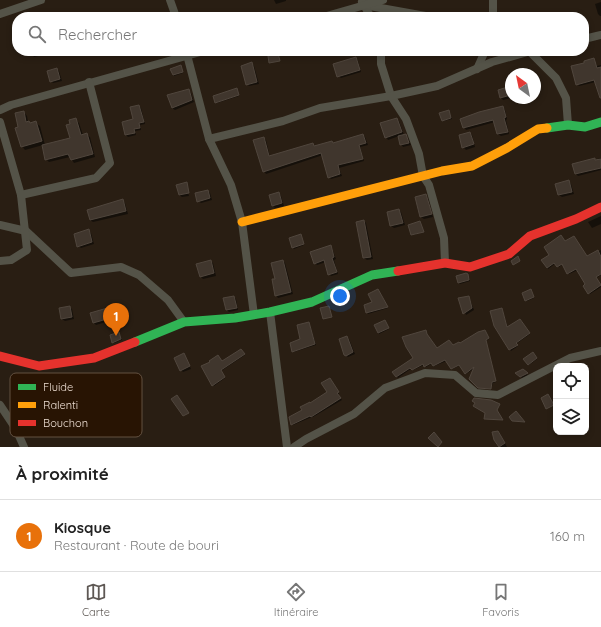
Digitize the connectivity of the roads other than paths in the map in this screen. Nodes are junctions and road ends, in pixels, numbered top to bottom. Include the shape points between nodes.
1 (41, 0) edge
2 (170, 0) edge
3 (383, 0) edge
4 (493, 0) edge
5 (363, 2) edge
6 (174, 12) edge
7 (336, 12) edge
8 (368, 12) edge
9 (408, 12) edge
10 (493, 12) edge
11 (0, 14) edge
12 (601, 35) edge
13 (589, 39) edge
14 (177, 56) edge
15 (188, 56) edge
16 (381, 56) edge
17 (483, 56) edge
18 (513, 56) edge
19 (535, 56) edge
20 (477, 69) junction
21 (89, 82) junction
22 (391, 96) junction
23 (0, 110) edge
24 (0, 122) edge
25 (601, 122) edge
26 (568, 125) junction
27 (209, 139) junction
28 (423, 176) junction
29 (21, 195) junction
30 (601, 206) edge
31 (242, 222) junction
32 (0, 225) edge
33 (26, 231) junction
34 (0, 261) edge
35 (445, 264) junction
36 (270, 312) junction
37 (254, 315) junction
38 (184, 322) junction
39 (601, 351) edge
40 (0, 356) edge
41 (0, 405) edge
42 (10, 420) edge
43 (20, 437) edge
44 (24, 447) edge
45 (287, 447) edge
46 (294, 447) edge

1 - 11 street
2 - 6 street
3 - 5 street
4 - 10 street
5 - 7 street
5 - 8 street
5 - 9 street
12 - 13 street
14 - 21 street
15 - 27 street
16 - 22 street
17 - 20 street
18 - 20 street
19 - 26 street via 556,78 566,98
20 - 22 street via 437,86
21 - 23 street
21 - 29 street via 110,163 96,178
22 - 27 street via 320,108 283,121
22 - 28 street via 406,119 419,154
24 - 29 street
25 - 26 street via 585,127
26 - 28 street via 538,129 472,166
27 - 31 street via 231,185
28 - 31 street
28 - 35 street via 429,185 444,238
29 - 33 street
30 - 35 street via 576,219 530,236 509,254 470,267
31 - 37 street
32 - 33 street
33 - 34 street via 27,250 11,260
33 - 38 street via 71,273 121,267 139,275 168,300
35 - 36 street via 372,275 312,302
36 - 37 street
36 - 45 street
37 - 38 street
38 - 40 street via 94,358 39,366
39 - 46 street via 570,358 498,395 476,393 455,375 425,373 385,388 354,414
41 - 42 street
43 - 44 street

